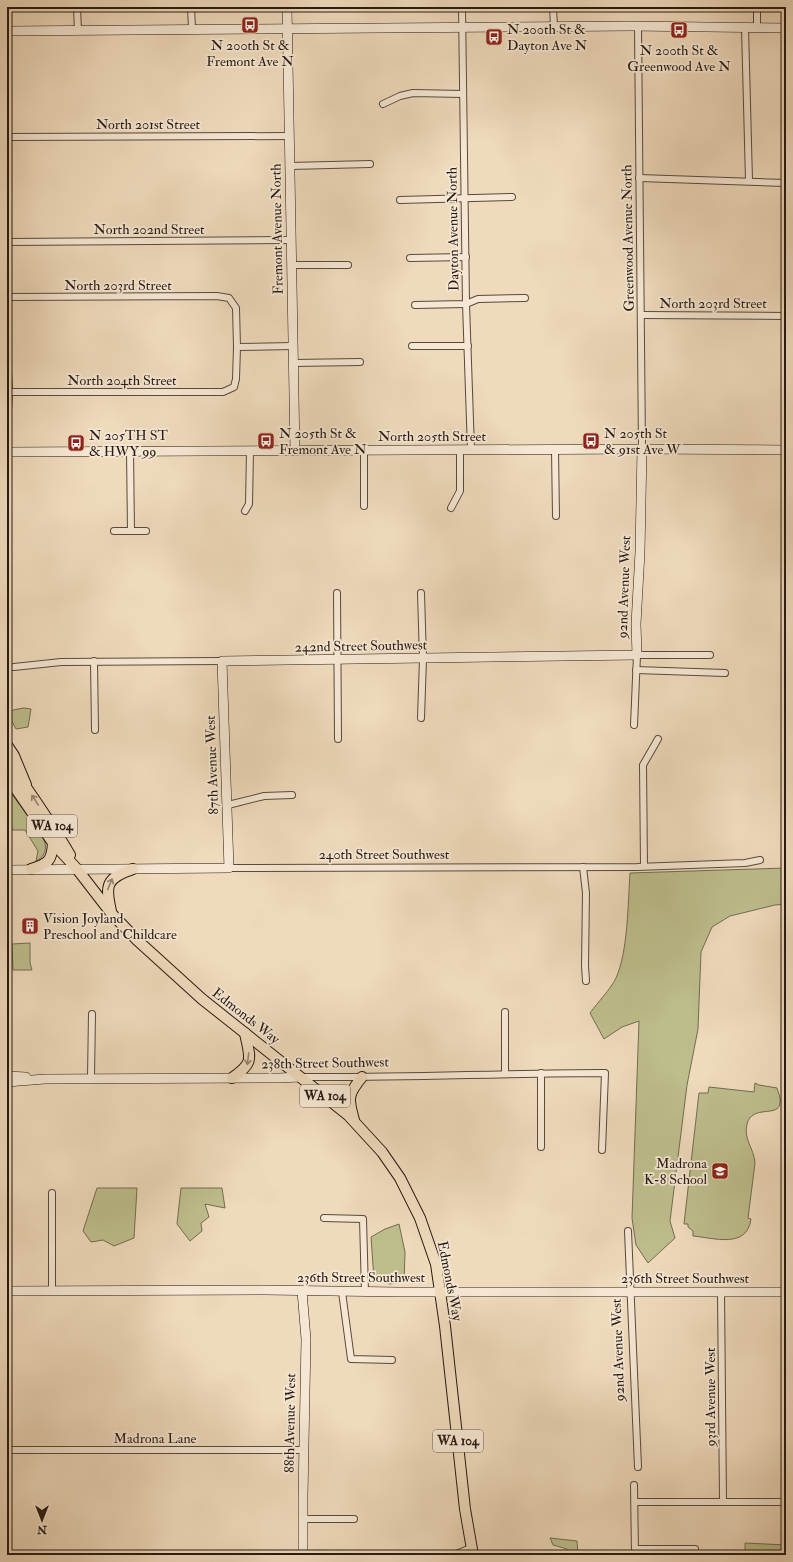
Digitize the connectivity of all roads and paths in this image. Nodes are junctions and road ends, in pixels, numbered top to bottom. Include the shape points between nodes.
1 (77, 7) edge
2 (191, 7) edge
3 (287, 7) edge
4 (462, 7) edge
5 (553, 7) edge
6 (756, 7) edge
7 (638, 26) junction
8 (554, 27) junction
9 (746, 27) junction
10 (757, 27) junction
11 (462, 28) junction
12 (786, 28) edge
13 (192, 29) junction
14 (288, 29) junction
15 (7, 31) edge
16 (78, 31) junction
17 (464, 94) junction
18 (382, 104) dead end
19 (290, 136) junction
20 (7, 137) edge
21 (370, 164) dead end
22 (290, 166) junction
23 (639, 178) junction
24 (749, 181) junction
25 (786, 183) edge
26 (512, 197) dead end
27 (465, 198) junction
28 (400, 200) dead end
29 (291, 240) junction
30 (7, 242) edge
31 (466, 257) junction
32 (410, 258) dead end
33 (292, 265) junction
34 (348, 265) dead end
35 (7, 297) edge
36 (525, 298) dead end
37 (466, 304) junction
38 (415, 305) dead end
39 (641, 315) junction
40 (786, 316) edge
41 (293, 346) junction
42 (412, 346) dead end
43 (468, 346) junction
44 (237, 347) junction
45 (7, 351) edge
46 (360, 362) dead end
47 (293, 363) junction
48 (9, 392) junction
49 (7, 427) edge
50 (642, 449) junction
51 (364, 450) junction
52 (460, 450) junction
53 (471, 450) junction
54 (556, 450) junction
55 (786, 450) edge
56 (130, 451) junction
57 (295, 451) junction
58 (7, 452) edge
59 (250, 452) junction
60 (364, 506) dead end
61 (451, 508) dead end
62 (245, 511) dead end
63 (556, 516) dead end
64 (114, 531) dead end
65 (131, 531) junction
66 (146, 531) dead end
67 (337, 593) dead end
68 (421, 593) dead end
69 (637, 655) junction
70 (710, 655) dead end
71 (423, 659) junction
72 (338, 660) junction
73 (94, 661) junction
74 (222, 661) junction
75 (14, 667) dead end
76 (636, 670) junction
77 (726, 673) dead end
78 (421, 718) dead end
79 (634, 725) dead end
80 (95, 730) dead end
81 (338, 739) dead end
82 (658, 739) dead end
83 (7, 747) edge
84 (7, 760) edge
85 (7, 776) edge
86 (25, 785) junction
87 (292, 795) dead end
88 (228, 805) junction
89 (53, 843) junction
90 (760, 860) dead end
91 (644, 866) junction
92 (583, 867) junction
93 (229, 868) junction
94 (31, 869) junction
95 (77, 869) junction
96 (132, 869) junction
97 (7, 870) edge
98 (111, 913) junction
99 (586, 981) dead end
100 (505, 1012) dead end
101 (92, 1014) dead end
102 (245, 1033) junction
103 (505, 1073) junction
104 (541, 1073) junction
105 (7, 1076) edge
106 (300, 1077) junction
107 (362, 1077) junction
108 (91, 1078) junction
109 (232, 1078) junction
110 (45, 1079) junction
111 (7, 1082) edge
112 (354, 1120) junction
113 (541, 1148) dead end
114 (602, 1150) dead end
115 (52, 1193) dead end
116 (324, 1218) dead end
117 (628, 1231) dead end
118 (7, 1291) edge
119 (52, 1291) junction
120 (302, 1291) junction
121 (342, 1292) junction
122 (365, 1292) junction
123 (440, 1292) junction
124 (629, 1292) junction
125 (722, 1292) junction
126 (786, 1292) edge
127 (392, 1360) dead end
128 (7, 1450) edge
129 (304, 1450) junction
130 (638, 1467) dead end
131 (634, 1485) dead end
132 (635, 1502) junction
133 (723, 1502) junction
134 (786, 1502) edge
135 (303, 1519) junction
136 (354, 1520) dead end
137 (695, 1549) dead end
138 (472, 1551) edge
139 (635, 1552) edge
140 (7, 1555) edge
141 (303, 1555) edge
142 (456, 1555) edge

1 - 16 street
2 - 13 street
3 - 14 street, Fremont Avenue North
4 - 11 street, Dayton Avenue North
5 - 8 street
6 - 10 street
7 - 8 street
7 - 9 street
7 - 23 street, Greenwood Avenue North
8 - 11 street
9 - 10 street
9 - 24 street
10 - 12 street
11 - 14 street
11 - 17 street, Dayton Avenue North
13 - 14 street
13 - 16 street
14 - 19 street, Fremont Avenue North
15 - 16 street
17 - 18 street via 413,94 400,96
17 - 27 street, Dayton Avenue North
19 - 20 street, North 201st Street
19 - 22 street, Fremont Avenue North
21 - 22 street
22 - 29 street, Fremont Avenue North
23 - 24 street
23 - 39 street, Greenwood Avenue North
24 - 25 street
26 - 27 street
27 - 28 street
27 - 31 street, Dayton Avenue North
29 - 30 street, North 202nd Street
29 - 33 street, Fremont Avenue North
31 - 32 street
31 - 37 street, Dayton Avenue North
33 - 34 street
33 - 41 street, Fremont Avenue North
35 - 44 street, North 203rd Street via 229,298 236,308
36 - 37 street via 478,299
37 - 38 street
37 - 43 street, Dayton Avenue North
39 - 40 street, North 203rd Street
39 - 50 street, Greenwood Avenue North
41 - 44 street
41 - 47 street, Fremont Avenue North
42 - 43 street
43 - 53 street, Dayton Avenue North
44 - 48 street, North 204th Street via 234,387 223,392
45 - 48 street
46 - 47 street
47 - 57 street, Fremont Avenue North
48 - 49 street
50 - 54 street, North 205th Street
50 - 55 street, North 205th Street
50 - 69 street, 92nd Avenue West
51 - 52 street, North 205th Street
51 - 57 street, North 205th Street
51 - 60 street
52 - 53 street, North 205th Street
52 - 61 street via 460,491
53 - 54 street, North 205th Street
54 - 63 street
56 - 58 street, North 205th Street
56 - 59 street, North 205th Street
56 - 65 street
57 - 59 street, North 205th Street
59 - 62 street via 249,504
64 - 65 street
65 - 66 street
67 - 72 street
68 - 71 street
69 - 70 street, 242nd Street Southwest
69 - 71 street, 242nd Street Southwest
69 - 76 street, 92nd Avenue West
71 - 72 street, 242nd Street Southwest
71 - 78 street
72 - 74 street, 242nd Street Southwest
72 - 81 street
73 - 74 street, 242nd Street Southwest
73 - 75 street, 242nd Street Southwest
73 - 80 street
74 - 88 street, 87th Avenue West
76 - 77 street
76 - 79 street, 92nd Avenue West
82 - 91 street via 643,765
83 - 86 highway
84 - 86 main road, Edmonds Way / WA 104
85 - 89 main road, Edmonds Way / WA 104
95 -> 86 main road, Edmonds Way / WA 104
87 - 88 street via 264,796
88 - 93 street, 87th Avenue West
89 - 94 main road via 51,857 47,862
89 - 95 main road, Edmonds Way / WA 104
90 - 91 street, 240th Street Southwest via 745,863
91 - 92 street, 240th Street Southwest
92 - 93 street, 240th Street Southwest
92 - 99 street via 586,893
93 - 96 street, 240th Street Southwest
94 - 95 street, 240th Street Southwest
94 - 97 street, 240th Street Southwest
95 - 96 street, 240th Street Southwest
95 - 98 main road, Edmonds Way / WA 104
98 -> 96 main road via 108,895 110,882 119,873
98 - 102 main road, Edmonds Way / WA 104 via 149,953
100 - 103 street
101 - 108 street
102 - 106 main road, Edmonds Way / WA 104
102 -> 109 main road via 250,1056 247,1067
103 - 104 street, 238th Street Southwest
103 - 107 street, 238th Street Southwest
104 - 113 street
104 - 114 street, 238th Street Southwest via 605,1073
105 - 110 street, 238th Street Southwest
106 - 107 street, 238th Street Southwest
106 - 109 street, 238th Street Southwest
106 - 112 main road, Edmonds Way / WA 104
107 - 112 main road via 354,1087 349,1101
108 - 109 street, 238th Street Southwest
108 - 110 street, 238th Street Southwest
110 - 111 street, 238th Street Southwest
112 - 123 main road, Edmonds Way / WA 104 via 382,1152 411,1198 431,1248
115 - 119 street
116 - 122 street via 363,1219
117 - 124 street, 92nd Avenue West
118 - 119 street, 236th Street Southwest
119 - 120 street, 236th Street Southwest
120 - 121 street, 236th Street Southwest
120 - 129 street, 88th Avenue West via 306,1347
121 - 122 street, 236th Street Southwest
121 - 127 street via 351,1359
122 - 123 street, 236th Street Southwest
123 - 124 street, 236th Street Southwest
123 - 138 main road, Edmonds Way / WA 104
124 - 125 street, 236th Street Southwest
124 - 130 street, 92nd Avenue West
125 - 126 street, 236th Street Southwest
125 - 133 street, 93rd Avenue West
128 - 129 street, Madrona Lane
129 - 135 street, 88th Avenue West
131 - 132 street
132 - 133 street
132 - 139 street
133 - 134 street
135 - 136 street
135 - 141 street, 88th Avenue West
137 - 139 street
138 - 142 street
140 - 141 street

